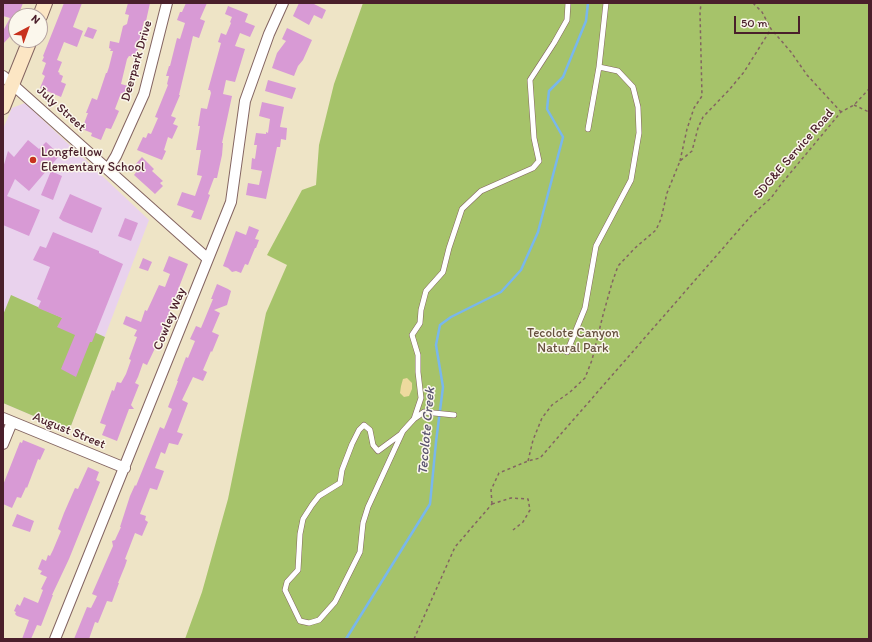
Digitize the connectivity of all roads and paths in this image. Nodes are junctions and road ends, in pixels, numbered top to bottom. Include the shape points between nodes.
1 (167, 3) edge
2 (283, 3) edge
3 (568, 3) edge
4 (606, 3) edge
5 (701, 3) edge
6 (753, 3) edge
7 (771, 29) junction
8 (26, 48) edge
9 (599, 67) junction
10 (8, 80) edge
11 (869, 89) edge
12 (854, 105) junction
13 (3, 107) edge
14 (841, 112) junction
15 (869, 112) edge
16 (588, 129) dead end
17 (680, 161) junction
18 (108, 169) junction
19 (208, 259) junction
20 (567, 352) dead end
21 (454, 415) dead end
22 (414, 419) junction
23 (7, 420) edge
24 (403, 431) junction
25 (3, 444) edge
26 (528, 461) junction
27 (125, 468) junction
28 (492, 504) junction
29 (513, 530) dead end
30 (56, 639) edge
31 (414, 639) edge

1 - 18 street, Deerpark Drive via 144,94
2 - 19 street, Cowley Way via 245,101 231,202
3 - 22 lane via 567,20 530,80 534,138 539,161 533,168 481,192 462,209 443,272 426,291 420,323 412,335 418,355 421,398
4 - 9 lane
5 - 17 path via 702,96 694,108
6 - 7 path via 762,12
7 - 14 path via 807,75
7 - 17 path via 744,72 703,116 692,151
8 - 10 main road
9 - 16 lane
9 - 20 lane via 618,71 632,87 638,107 639,133 631,180 596,246 585,308
10 - 13 main road
10 - 18 street, July Street
11 - 12 path, SDG&E Service Road
12 - 14 path, SDG&E Service Road
12 - 15 path
14 - 26 path, SDG&E Service Road via 771,198 751,216 540,458
17 - 26 path via 656,230 618,266 585,378 552,405 542,418
18 - 19 street, July Street
19 - 27 street, Cowley Way
21 - 22 lane via 424,412
22 - 24 lane
23 - 25 street
23 - 27 street, August Street
24 - 24 lane via 378,451 373,445 370,430 364,425 352,444 340,483 319,496 303,519 298,570 285,590 300,621 309,623 319,620 335,602 360,552 363,523 368,507
26 - 28 path, SDG&E Service Road via 499,473 491,490
27 - 30 street, Cowley Way
28 - 29 path via 511,498 528,499 530,510 523,522
28 - 31 path via 455,547

